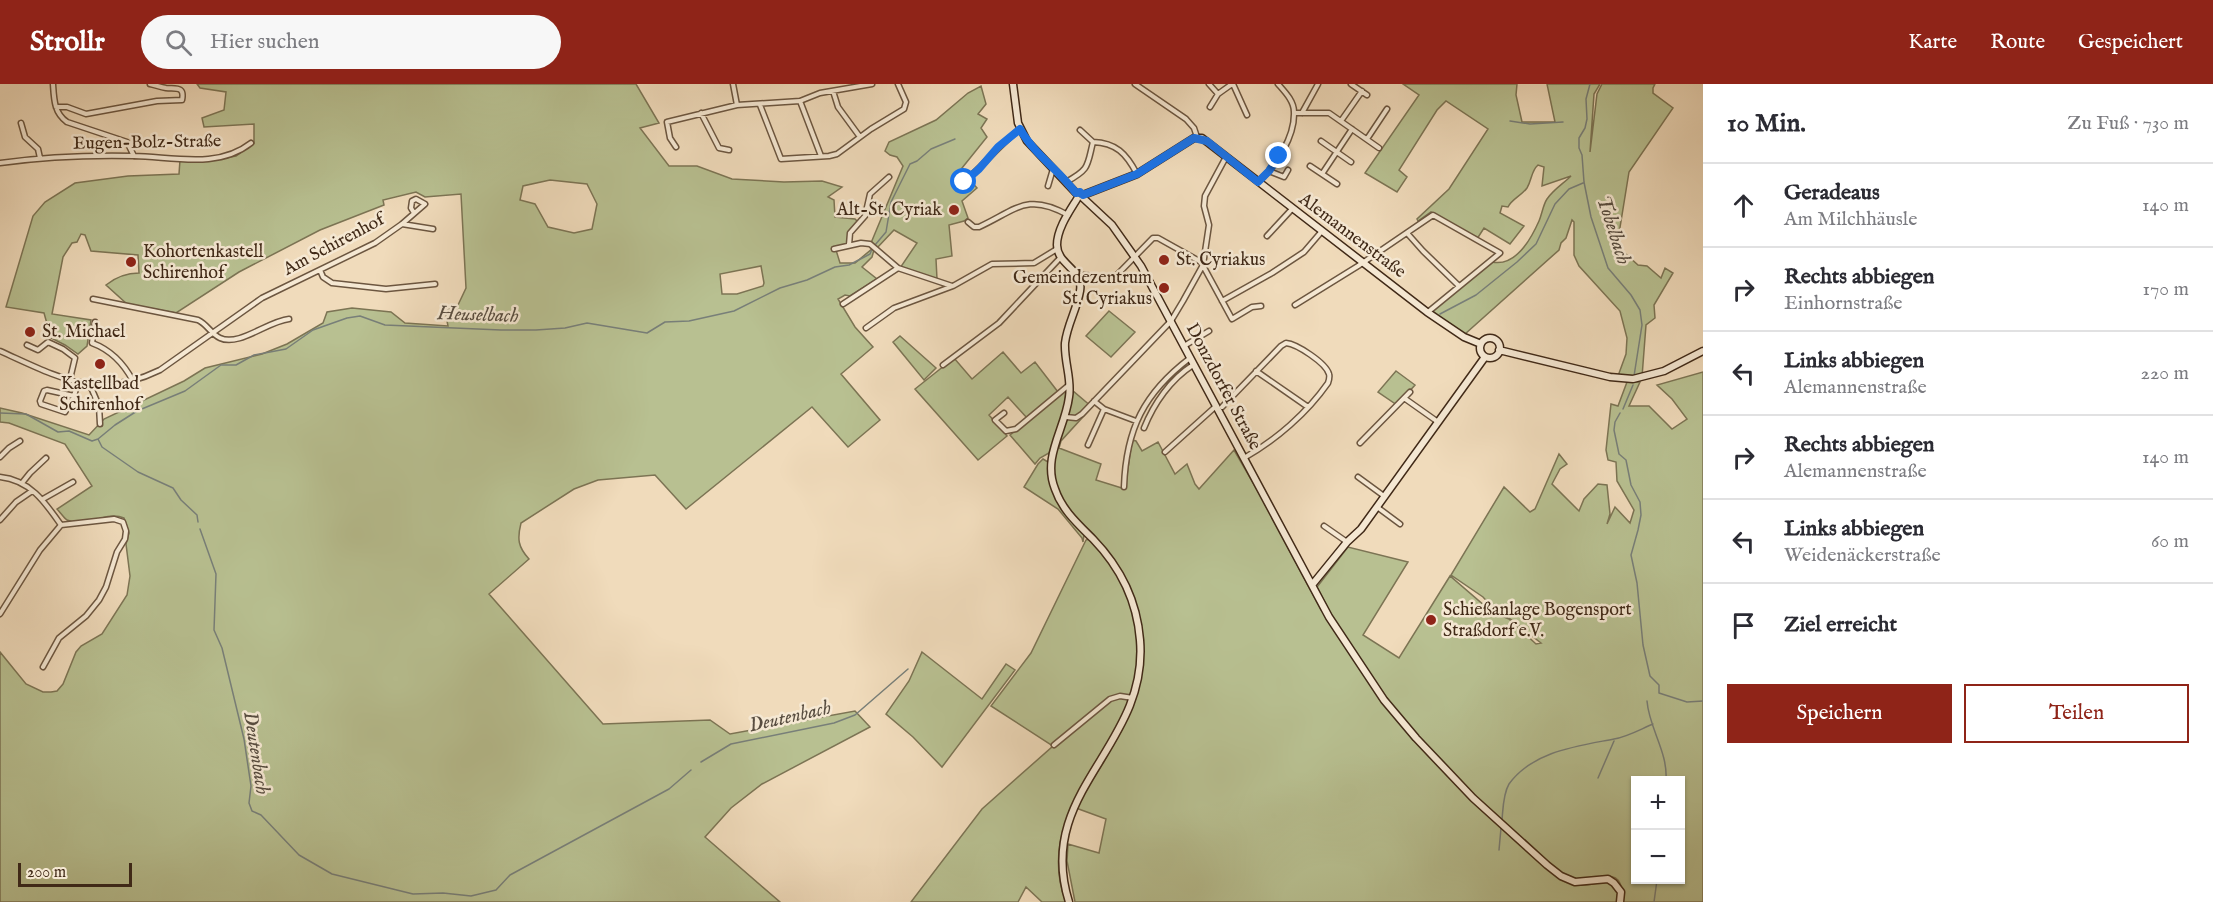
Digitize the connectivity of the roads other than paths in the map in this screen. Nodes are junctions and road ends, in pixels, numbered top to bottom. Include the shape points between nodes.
1 (53, 84) edge
2 (150, 84) edge
3 (733, 84) edge
4 (873, 84) edge
5 (898, 84) edge
6 (1013, 84) edge
7 (1135, 84) edge
8 (1209, 84) edge
9 (1232, 84) edge
10 (1318, 84) edge
11 (1351, 84) edge
12 (1280, 85) edge
13 (833, 91) junction
14 (1362, 91) junction
15 (1218, 94) junction
16 (1367, 94) dead end
17 (800, 101) junction
18 (737, 105) junction
19 (760, 105) junction
20 (56, 107) junction
21 (1210, 107) dead end
22 (1387, 109) dead end
23 (701, 113) junction
24 (1294, 113) junction
25 (1302, 113) junction
26 (1247, 115) dead end
27 (1341, 121) junction
28 (21, 123) dead end
29 (1020, 129) junction
30 (1352, 129) junction
31 (1080, 130) dead end
32 (860, 137) junction
33 (1197, 137) junction
34 (1367, 139) junction
35 (1321, 141) dead end
36 (1093, 142) junction
37 (251, 143) dead end
38 (676, 147) dead end
39 (1379, 148) dead end
40 (729, 150) dead end
41 (1336, 152) junction
42 (134, 156) junction
43 (821, 157) junction
44 (1226, 157) junction
45 (40, 158) junction
46 (1351, 162) dead end
47 (0, 163) edge
48 (1310, 166) dead end
49 (1053, 169) junction
50 (1288, 170) dead end
51 (1269, 171) junction
52 (1137, 174) junction
53 (1322, 174) junction
54 (889, 177) dead end
55 (964, 182) dead end
56 (1066, 182) junction
57 (1258, 182) junction
58 (1337, 184) dead end
59 (1048, 186) dead end
60 (1080, 196) junction
61 (1292, 209) junction
62 (414, 213) dead end
63 (1068, 215) junction
64 (968, 222) dead end
65 (402, 224) junction
66 (433, 229) dead end
67 (1322, 231) junction
68 (1407, 233) junction
69 (1268, 236) dead end
70 (849, 244) junction
71 (1057, 248) junction
72 (834, 249) dead end
73 (1061, 257) junction
74 (1135, 257) junction
75 (1362, 262) junction
76 (1203, 265) junction
77 (898, 268) junction
78 (320, 270) junction
79 (1078, 276) junction
80 (435, 284) dead end
81 (953, 286) junction
82 (1459, 286) junction
83 (93, 299) dead end
84 (1222, 301) junction
85 (843, 304) dead end
86 (1295, 305) dead end
87 (1261, 306) dead end
88 (1427, 312) junction
89 (289, 319) dead end
90 (1171, 321) junction
91 (95, 322) dead end
92 (866, 328) dead end
93 (1209, 331) dead end
94 (213, 332) junction
95 (1481, 344) junction
96 (27, 345) dead end
97 (1183, 346) junction
98 (1499, 350) junction
99 (0, 351) edge
100 (1703, 351) edge
101 (1485, 357) junction
102 (1190, 358) junction
103 (943, 365) dead end
104 (1193, 365) junction
105 (1256, 371) junction
106 (70, 379) junction
107 (133, 381) junction
108 (78, 382) junction
109 (1070, 384) junction
110 (90, 385) junction
111 (1410, 392) dead end
112 (74, 396) junction
113 (1404, 399) junction
114 (1094, 401) junction
115 (1219, 407) junction
116 (1308, 407) junction
117 (1104, 409) junction
118 (1004, 412) dead end
119 (1066, 417) junction
120 (1136, 421) junction
121 (1438, 422) junction
122 (100, 424) dead end
123 (1144, 428) dead end
124 (20, 441) dead end
125 (1360, 443) dead end
126 (1088, 445) dead end
127 (1165, 452) dead end
128 (0, 457) edge
129 (46, 458) dead end
130 (1243, 458) junction
131 (0, 477) edge
132 (1358, 477) dead end
133 (73, 482) dead end
134 (22, 483) junction
135 (1124, 487) dead end
136 (32, 490) junction
137 (1384, 496) junction
138 (43, 499) junction
139 (1376, 507) junction
140 (0, 520) edge
141 (1400, 524) dead end
142 (61, 525) junction
143 (1324, 526) dead end
144 (1347, 542) junction
145 (1312, 585) junction
146 (0, 614) edge
147 (43, 667) dead end
148 (1134, 698) junction
149 (1054, 746) dead end
150 (1069, 902) edge
151 (1620, 902) edge

1 - 20 street
2 - 20 street via 177,87 184,96 182,100 86,114
3 - 18 street
4 - 13 street
5 - 32 street via 906,102 904,108
6 - 29 main road
7 - 33 street via 1186,119
8 - 15 street
9 - 15 street
9 - 26 street
10 - 25 street
11 - 14 street
12 - 24 street
13 - 17 street
13 - 32 street via 838,107
14 - 16 street
14 - 27 street
15 - 21 street
17 - 19 street
17 - 43 street
18 - 19 street
18 - 23 street
19 - 43 street via 781,159
20 - 42 street via 67,122 127,142
22 - 34 street
23 - 38 street via 667,122
23 - 40 street via 719,148
24 - 25 street
24 - 51 street via 1286,142
25 - 27 street via 1329,113
27 - 30 street
28 - 45 street via 25,137 38,149
29 - 49 main road, Donzdorfer Straße
29 - 55 street
30 - 34 street
30 - 41 street
31 - 36 street
32 - 43 street via 837,154
33 - 44 main road, Alemannenstraße
33 - 52 main road
34 - 39 street
35 - 41 street
36 - 52 street via 1117,147
36 - 56 street via 1086,170
37 - 42 street, Eugen-Bolz-Straße via 220,158
41 - 46 street
41 - 53 street
42 - 45 street, Eugen-Bolz-Straße
44 - 57 main road, Alemannenstraße
44 - 76 street via 1205,196 1209,225
45 - 47 street, Eugen-Bolz-Straße
48 - 53 street
49 - 56 main road, Donzdorfer Straße
49 - 59 street
50 - 51 street via 1284,177
51 - 57 street
52 - 60 main road
53 - 58 street
54 - 70 street via 870,194 865,216 850,232
56 - 60 main road, Donzdorfer Straße
57 - 61 main road, Alemannenstraße
60 - 63 main road
60 - 74 main road, Donzdorfer Straße via 1112,225
61 - 67 main road, Alemannenstraße
61 - 69 street
62 - 65 street, Am Schirenhof
63 - 64 street via 1049,204 1034,203 979,226
63 - 71 main road
65 - 66 street, Am Schirenhof
65 - 78 street, Am Schirenhof via 375,243
67 - 75 main road, Alemannenstraße
67 - 84 street via 1304,252
68 - 75 street
68 - 82 street
68 - 82 street via 1433,215 1500,253
70 - 72 street
70 - 77 street via 870,244
71 - 73 main road
71 - 81 street via 1034,263 993,264
73 - 79 main road
73 - 103 street via 999,323
74 - 76 street via 1153,238 1158,238
74 - 79 street via 1112,280
74 - 90 main road, Donzdorfer Straße
75 - 86 street
75 - 88 main road, Alemannenstraße
76 - 84 street
76 - 90 street
77 - 81 street
77 - 85 street
78 - 80 street via 332,283 395,289
78 - 94 street, Am Schirenhof via 262,298
79 - 109 main road via 1080,290 1065,343
81 - 92 street via 894,308
82 - 88 street
83 - 94 street via 198,320
84 - 87 street via 1232,319
88 - 95 main road, Alemannenstraße
89 - 94 street via 236,339 219,338
90 - 97 main road, Donzdorfer Straße
90 - 114 street
91 - 107 street via 92,343 118,359
93 - 97 street
94 - 107 street, Am Schirenhof via 160,370
95 - 98 main road, Alemannenstraße via 1493,339
95 - 101 main road
96 - 106 street via 38,350 48,342 70,353 75,358
97 - 102 main road, Donzdorfer Straße
98 - 100 main road, Alemannenstraße via 1633,379 1652,376
98 - 101 main road via 1494,357
99 - 106 street, Am Schirenhof
101 - 121 main road
102 - 104 main road, Donzdorfer Straße
102 - 120 street via 1157,388
104 - 115 main road, Donzdorfer Straße
104 - 123 street via 1162,395
105 - 115 street
105 - 116 street
105 - 116 street via 1286,343 1299,347 1324,366 1329,376 1328,384
106 - 108 street, Am Schirenhof
107 - 110 street, Am Schirenhof
108 - 110 street, Am Schirenhof
108 - 112 street
109 - 118 street via 1016,429 1006,431 995,420
109 - 119 main road
110 - 122 street via 99,406
111 - 113 street
112 - 112 street via 65,412 40,401 47,390
113 - 121 street
113 - 125 street
114 - 117 street
114 - 119 street via 1078,418
115 - 127 street
115 - 130 main road, Donzdorfer Straße
116 - 130 street via 1265,446
117 - 120 street
117 - 126 street
119 - 148 main road via 1051,458 1052,481 1065,508 1109,558 1131,599 1140,642
120 - 135 street via 1128,447
121 - 137 main road
124 - 128 street
129 - 134 street
130 - 145 main road, Donzdorfer Straße
131 - 134 street
132 - 137 street
133 - 138 street
134 - 136 street
136 - 138 street
136 - 140 street
137 - 139 main road
138 - 142 street
139 - 141 street
139 - 144 main road
142 - 146 street via 40,549
142 - 147 street via 119,519 126,531 99,600 59,638
143 - 144 street
144 - 145 main road
145 - 151 main road, Donzdorfer Straße via 1344,642 1384,700 1466,792 1560,876 1578,883 1608,879 1618,888
148 - 149 street via 1110,699
148 - 150 main road via 1117,736 1068,820 1062,856

